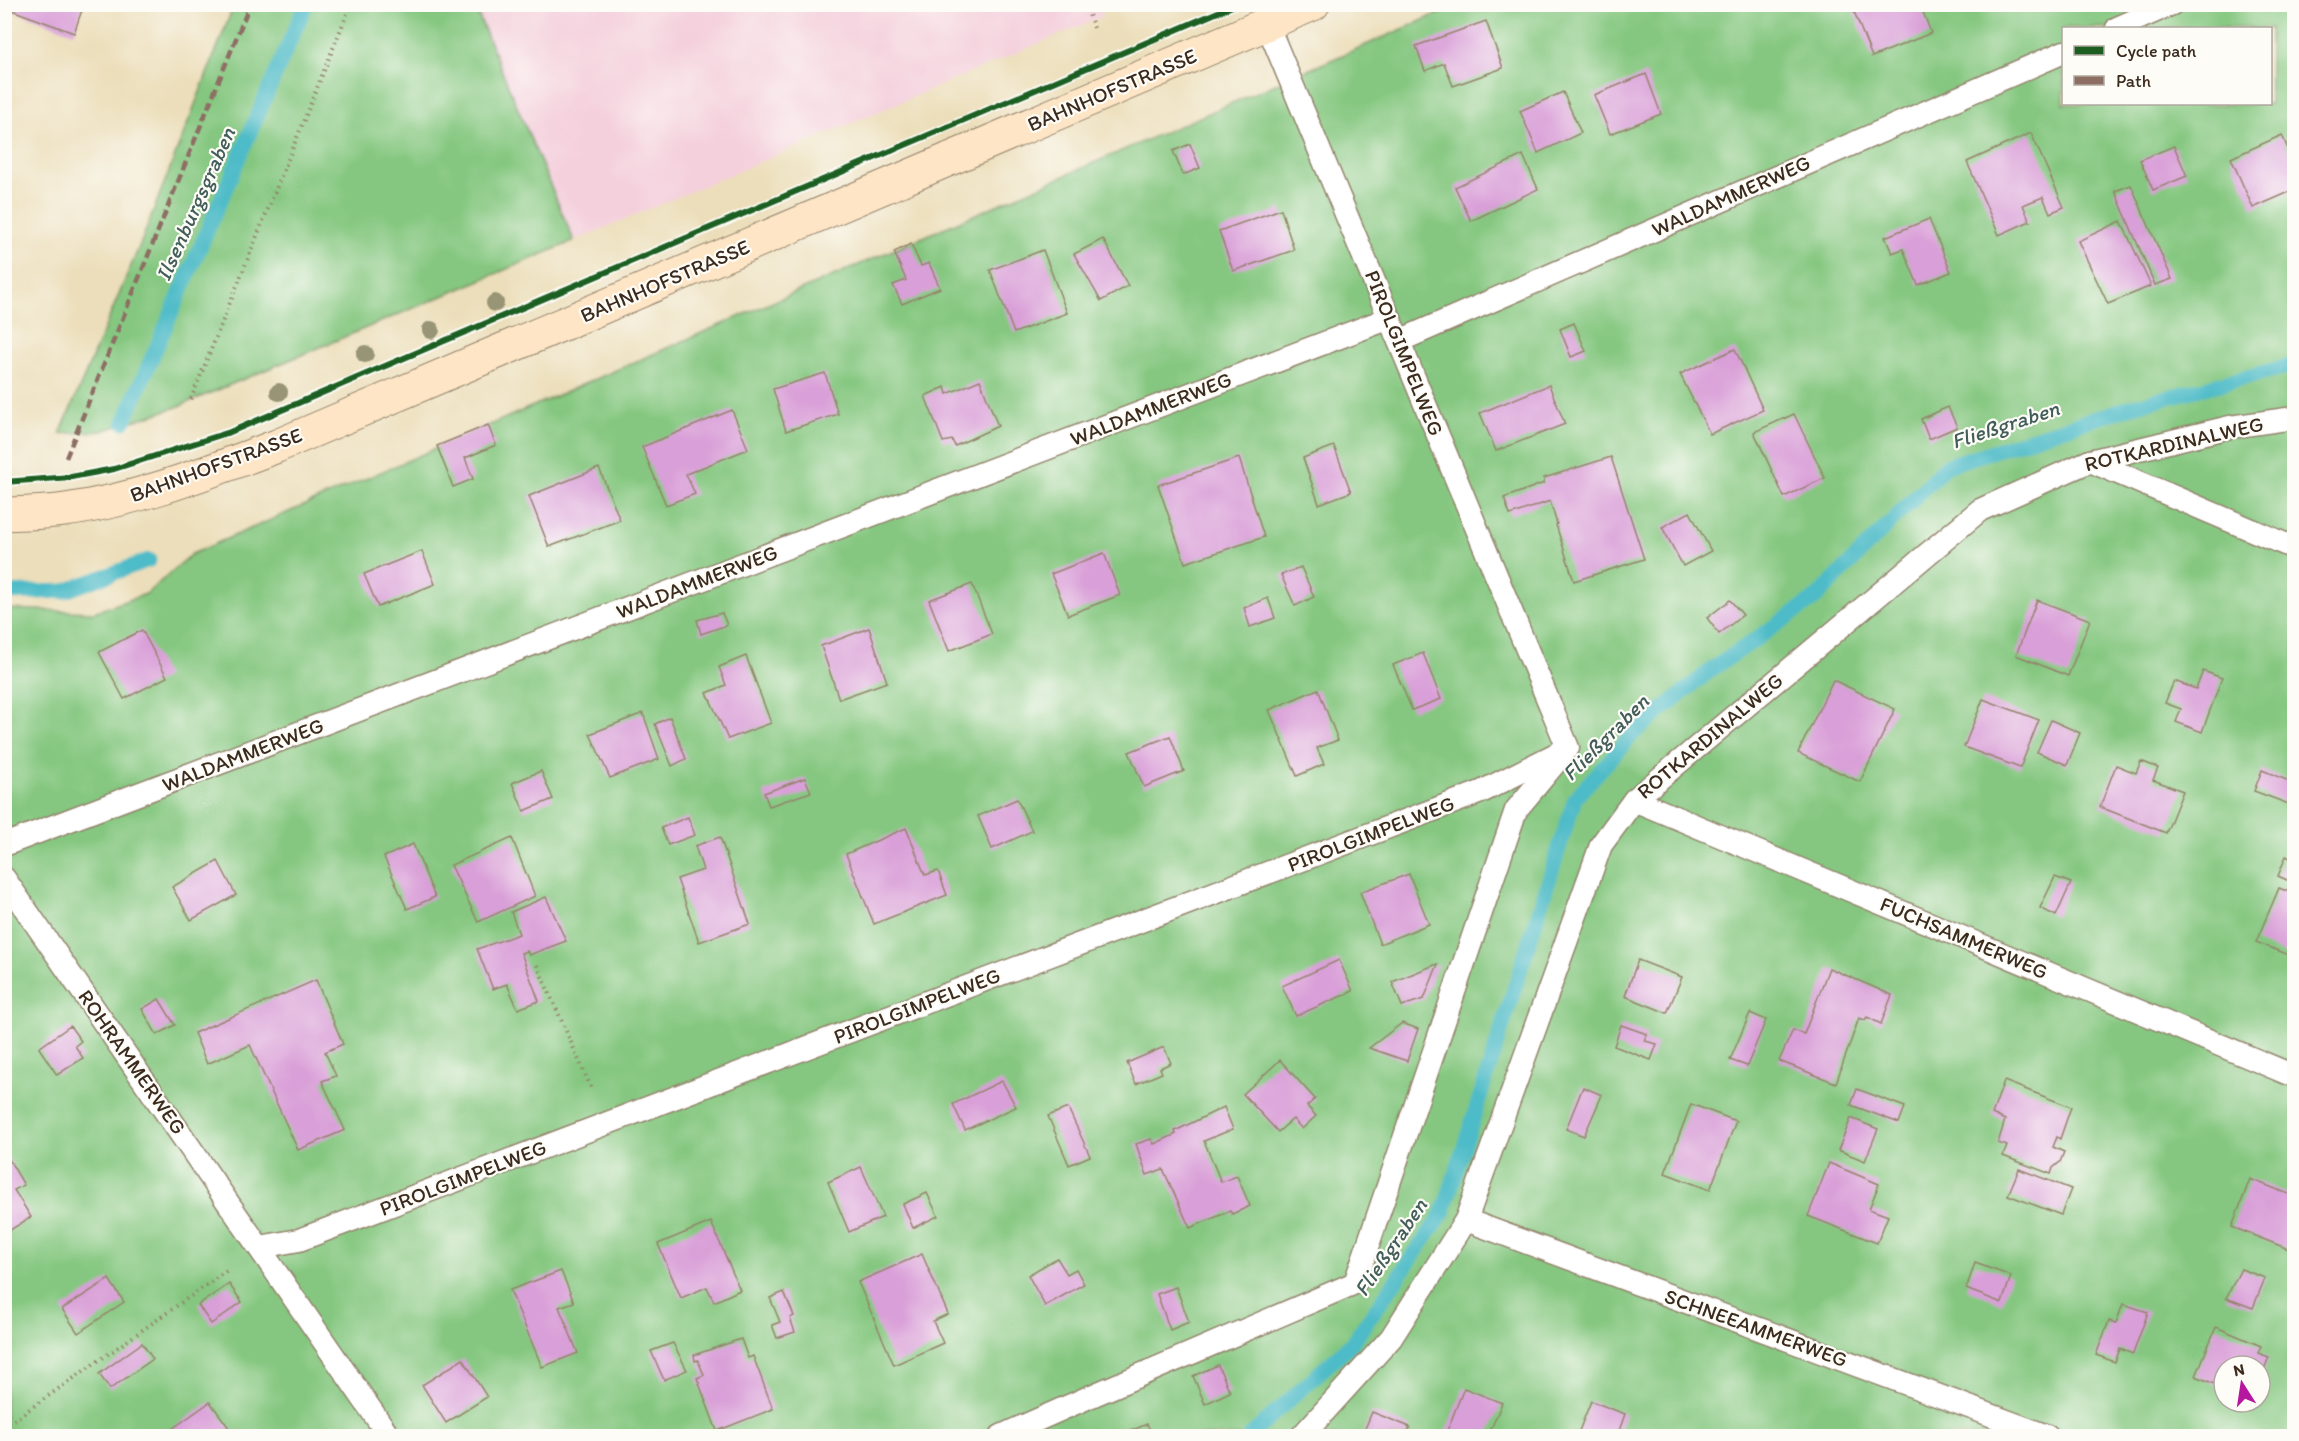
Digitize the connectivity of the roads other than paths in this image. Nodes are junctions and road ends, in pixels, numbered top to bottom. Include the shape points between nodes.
1 (1313, 4) edge
2 (2172, 4) edge
3 (1267, 24) junction
4 (2119, 27) edge
5 (2062, 53) edge
6 (1390, 318) junction
7 (1399, 341) junction
8 (2295, 417) edge
9 (2090, 461) junction
10 (4, 514) edge
11 (2295, 548) edge
12 (1568, 748) junction
13 (1634, 800) junction
14 (4, 845) edge
15 (4, 878) edge
16 (2295, 1076) edge
17 (1466, 1220) junction
18 (260, 1247) junction
19 (389, 1437) edge
20 (1001, 1437) edge
21 (1302, 1437) edge
22 (2047, 1437) edge

1 - 3 main road, BAHNHOFSTRASSE
2 - 4 lane
3 - 6 lane, PIROLGIMPELWEG
3 - 10 main road, BAHNHOFSTRASSE via 277,446 132,497 64,510
5 - 7 lane, WALDAMMERWEG
6 - 7 lane, PIROLGIMPELWEG
6 - 14 lane, WALDAMMERWEG
7 - 12 lane, PIROLGIMPELWEG
8 - 9 lane, ROTKARDINALWEG via 2230,427
9 - 11 lane
9 - 13 lane, ROTKARDINALWEG via 1980,510
12 - 18 lane, PIROLGIMPELWEG via 1481,792 299,1240
12 - 20 lane via 1516,810 1355,1283
13 - 16 lane, FUCHSAMMERWEG
13 - 17 lane, ROTKARDINALWEG via 1601,845
15 - 18 lane, ROHRAMMERWEG
17 - 21 lane, ROTKARDINALWEG via 1391,1338
17 - 22 lane, SCHNEEAMMERWEG
18 - 19 lane, ROHRAMMERWEG

